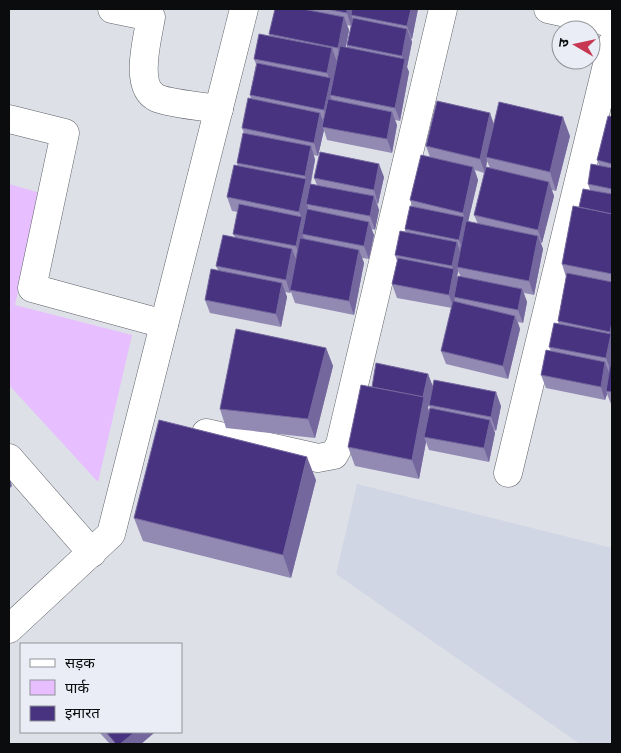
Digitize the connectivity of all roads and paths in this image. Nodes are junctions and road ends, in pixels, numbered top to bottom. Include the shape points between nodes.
1 (112, 9) edge
2 (244, 9) edge
3 (443, 9) edge
4 (548, 9) edge
5 (152, 13) edge
6 (612, 23) edge
7 (612, 44) edge
8 (219, 109) junction
9 (9, 119) edge
10 (164, 324) junction
11 (162, 423) junction
12 (9, 458) edge
13 (508, 473) dead end
14 (92, 553) junction
15 (9, 628) edge

1 - 5 street
2 - 8 street
3 - 11 street via 340,444 334,455 318,458
4 - 6 street
5 - 8 street via 142,71 149,90 156,98
7 - 13 street
8 - 10 street
9 - 10 street via 65,133 32,288
10 - 11 street
11 - 14 street via 111,534
12 - 14 street
14 - 15 street

